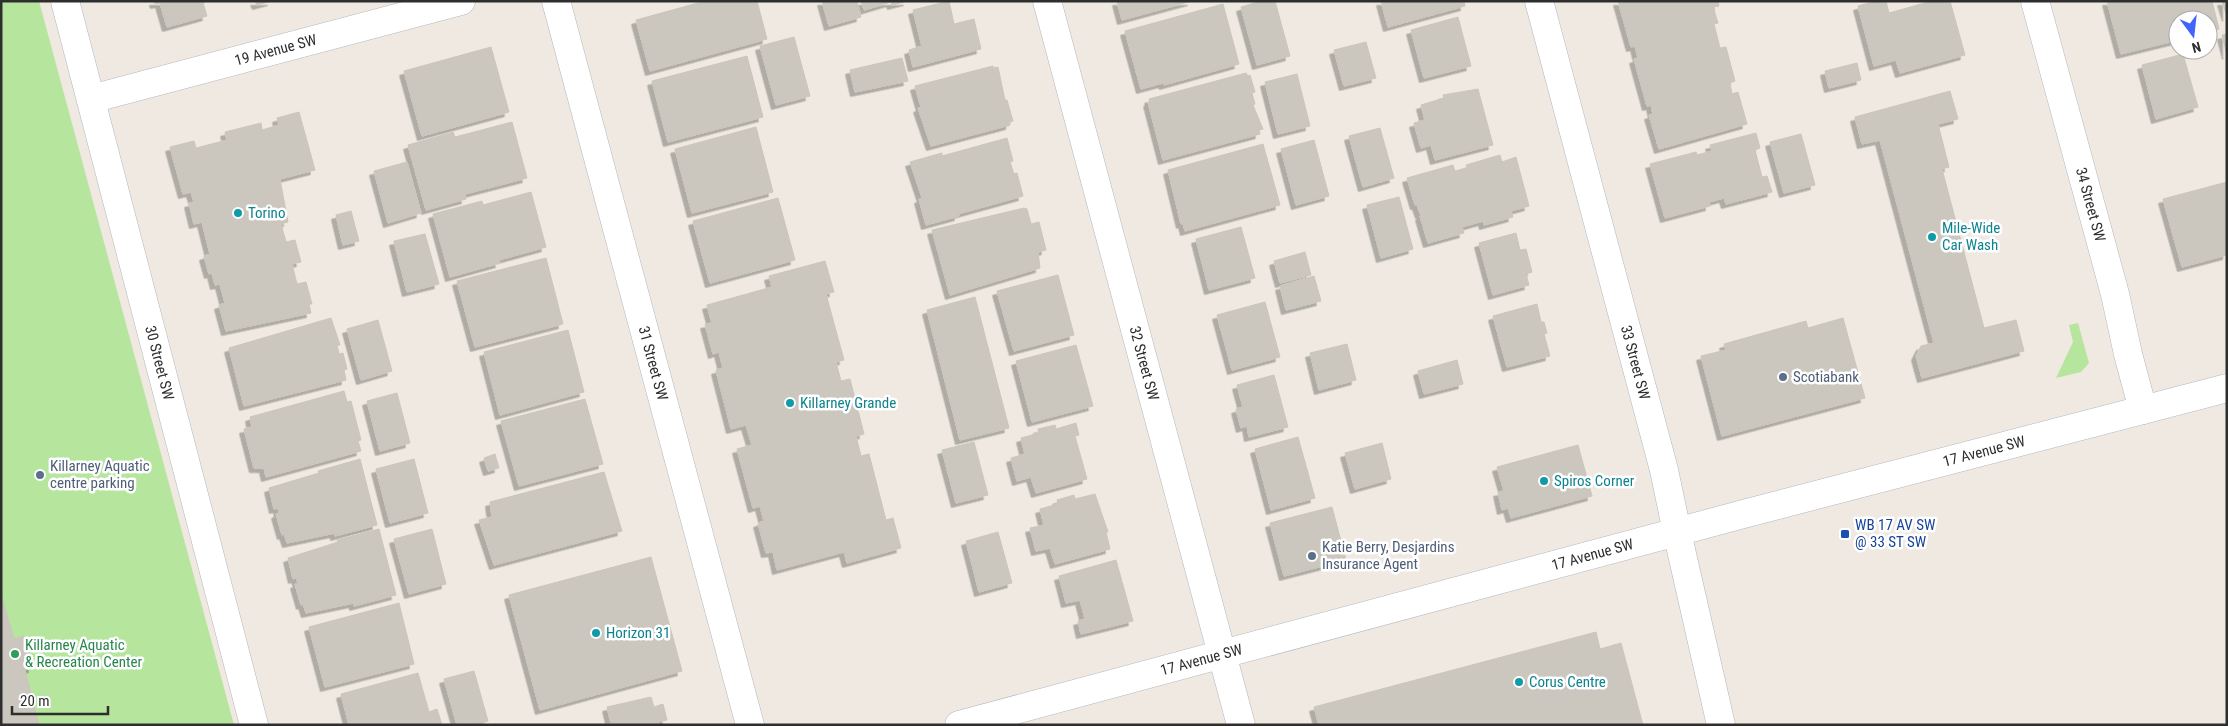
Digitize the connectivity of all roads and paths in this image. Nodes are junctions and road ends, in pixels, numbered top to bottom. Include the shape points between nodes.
1 (65, 1) edge
2 (461, 1) edge
3 (556, 1) edge
4 (1047, 1) edge
5 (1539, 1) edge
6 (2035, 1) edge
7 (91, 99) junction
8 (2227, 388) edge
9 (2143, 410) junction
10 (1677, 532) junction
11 (1222, 654) junction
12 (254, 725) edge
13 (750, 725) edge
14 (959, 725) edge
15 (1241, 725) edge
16 (1721, 725) edge

1 - 7 street, 30 Street SW
2 - 7 street, 19 Avenue SW
3 - 13 street, 31 Street SW
4 - 11 street, 32 Street SW
5 - 10 street, 33 Street SW via 1664,470
6 - 9 street, 34 Street SW via 2116,294
7 - 12 street, 30 Street SW
8 - 9 street, 17 Avenue SW
9 - 10 street, 17 Avenue SW
10 - 11 street, 17 Avenue SW
10 - 16 street, 33 Street SW
11 - 14 street, 17 Avenue SW
11 - 15 street, 32 Street SW

